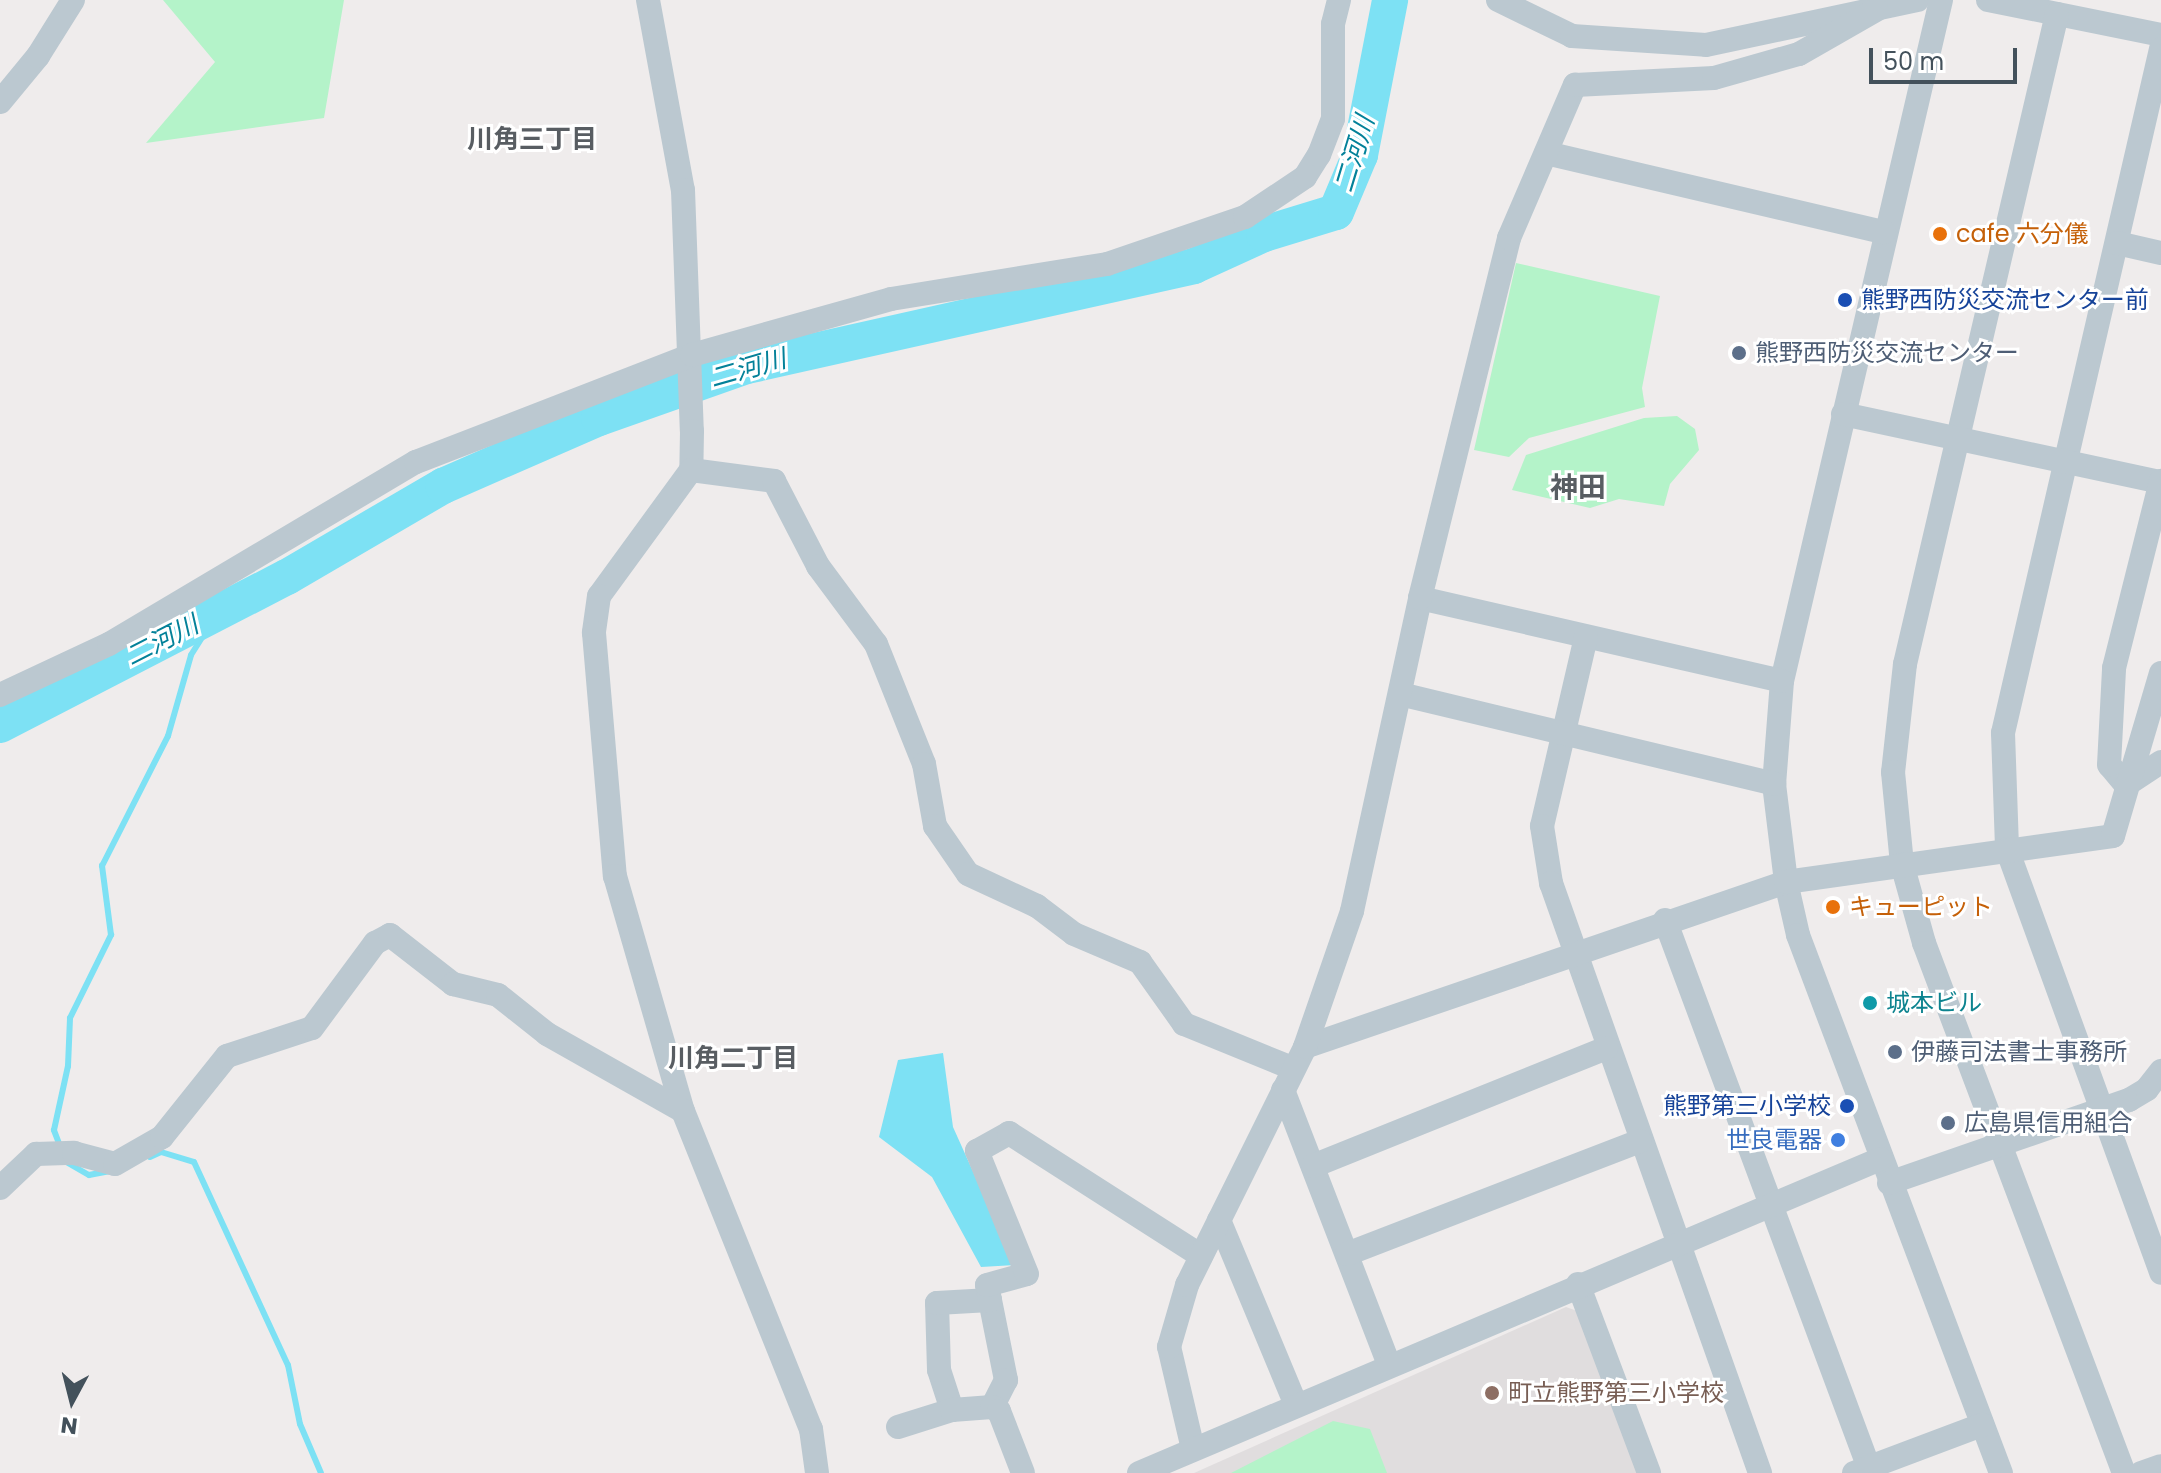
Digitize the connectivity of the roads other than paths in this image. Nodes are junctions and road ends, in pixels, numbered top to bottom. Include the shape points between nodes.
1 (73, 0) edge
2 (648, 0) edge
3 (1339, 0) edge
4 (1498, 0) edge
5 (1917, 0) edge
6 (1941, 0) edge
7 (1988, 0) edge
8 (1876, 10) junction
9 (2057, 14) junction
10 (2161, 35) edge
11 (2161, 49) edge
12 (0, 102) edge
13 (2152, 144) edge
14 (1546, 153) junction
15 (1884, 232) junction
16 (2117, 243) junction
17 (2161, 253) edge
18 (691, 361) junction
19 (1843, 414) junction
20 (1957, 438) junction
21 (2062, 460) junction
22 (691, 470) junction
23 (2161, 482) edge
24 (1420, 598) junction
25 (1586, 637) junction
26 (2161, 673) edge
27 (1782, 681) junction
28 (1400, 694) junction
29 (0, 695) edge
30 (1561, 733) junction
31 (2161, 762) edge
32 (1774, 784) junction
33 (2126, 785) junction
34 (2007, 849) junction
35 (1902, 864) junction
36 (1786, 882) junction
37 (1665, 920) junction
38 (1573, 958) junction
39 (1606, 1048) junction
40 (1293, 1068) junction
41 (2161, 1071) edge
42 (2099, 1107) junction
43 (683, 1111) junction
44 (1640, 1141) junction
45 (2000, 1143) junction
46 (1880, 1159) junction
47 (1313, 1166) junction
48 (1889, 1183) junction
49 (0, 1188) edge
50 (1771, 1204) junction
51 (1219, 1220) junction
52 (1677, 1242) junction
53 (1347, 1254) junction
54 (1201, 1256) junction
55 (2161, 1273) edge
56 (1578, 1284) junction
57 (990, 1300) junction
58 (1389, 1365) junction
59 (1296, 1405) junction
60 (992, 1407) junction
61 (952, 1410) junction
62 (1982, 1425) junction
63 (898, 1427) dead end
64 (1193, 1449) junction
65 (2161, 1466) edge
66 (1862, 1470) edge
67 (1147, 1471) edge
68 (817, 1473) edge
69 (1023, 1473) edge
70 (1649, 1473) edge
71 (1760, 1473) edge
72 (2001, 1473) edge
73 (2124, 1473) edge
74 (2141, 1473) edge

1 - 12 street via 38,56
2 - 18 street via 683,190
3 - 18 street via 1333,24 1333,119 1319,155 1305,177 1245,217 1107,264 891,299
4 - 8 street via 1572,36 1706,45
5 - 8 street
6 - 15 street
7 - 9 street
8 - 14 street via 1799,54 1714,78 1575,85
9 - 10 street
9 - 20 street
11 - 13 street
13 - 16 street
14 - 15 street
14 - 24 street via 1509,238
15 - 19 street
16 - 17 street
16 - 21 street
18 - 22 street
18 - 29 street via 416,462 109,644
19 - 20 street
19 - 27 street
20 - 21 street
20 - 35 street via 1897,711 1893,772
21 - 23 street
21 - 34 street via 2003,733
22 - 40 street via 774,481 818,566 876,644 924,764 935,826 968,874 1037,906 1074,934 1140,962 1184,1024
22 - 43 street via 599,596 594,633 615,876
23 - 33 street via 2114,668 2109,765
24 - 25 street
24 - 28 street
25 - 27 street
25 - 30 street
26 - 33 street
27 - 32 street
28 - 30 street
28 - 40 street via 1352,911
30 - 32 street
30 - 38 street via 1542,826 1551,883
31 - 33 street
32 - 36 street
33 - 34 street via 2113,836
34 - 35 street
34 - 42 street
35 - 36 street
35 - 45 street via 1924,943
36 - 37 street
36 - 46 street via 1798,935
37 - 38 street
37 - 50 street
38 - 39 street
38 - 40 street
39 - 44 street
39 - 47 street
40 - 47 street
40 - 51 street
41 - 42 street via 2129,1100
42 - 45 street
42 - 55 street
43 - 49 street via 547,1034 498,995 453,984 390,935 375,943 312,1028 227,1056 162,1137 115,1164 74,1153 36,1154
43 - 68 street via 811,1429
44 - 52 street
44 - 53 street
45 - 48 street
45 - 73 street
46 - 48 street
46 - 50 street
47 - 53 street
48 - 62 street
50 - 52 street
50 - 66 street
51 - 54 street
51 - 59 street
52 - 56 street
52 - 71 street
53 - 58 street
54 - 57 street via 1009,1133 977,1151 1027,1274 987,1285
54 - 64 street via 1169,1347
56 - 58 street
56 - 70 street
57 - 60 street via 1006,1380
57 - 61 street via 937,1303 939,1370
58 - 59 street
59 - 64 street
60 - 61 street
60 - 69 street via 999,1411
61 - 63 street
62 - 66 street
62 - 72 street
64 - 67 street
65 - 74 street

